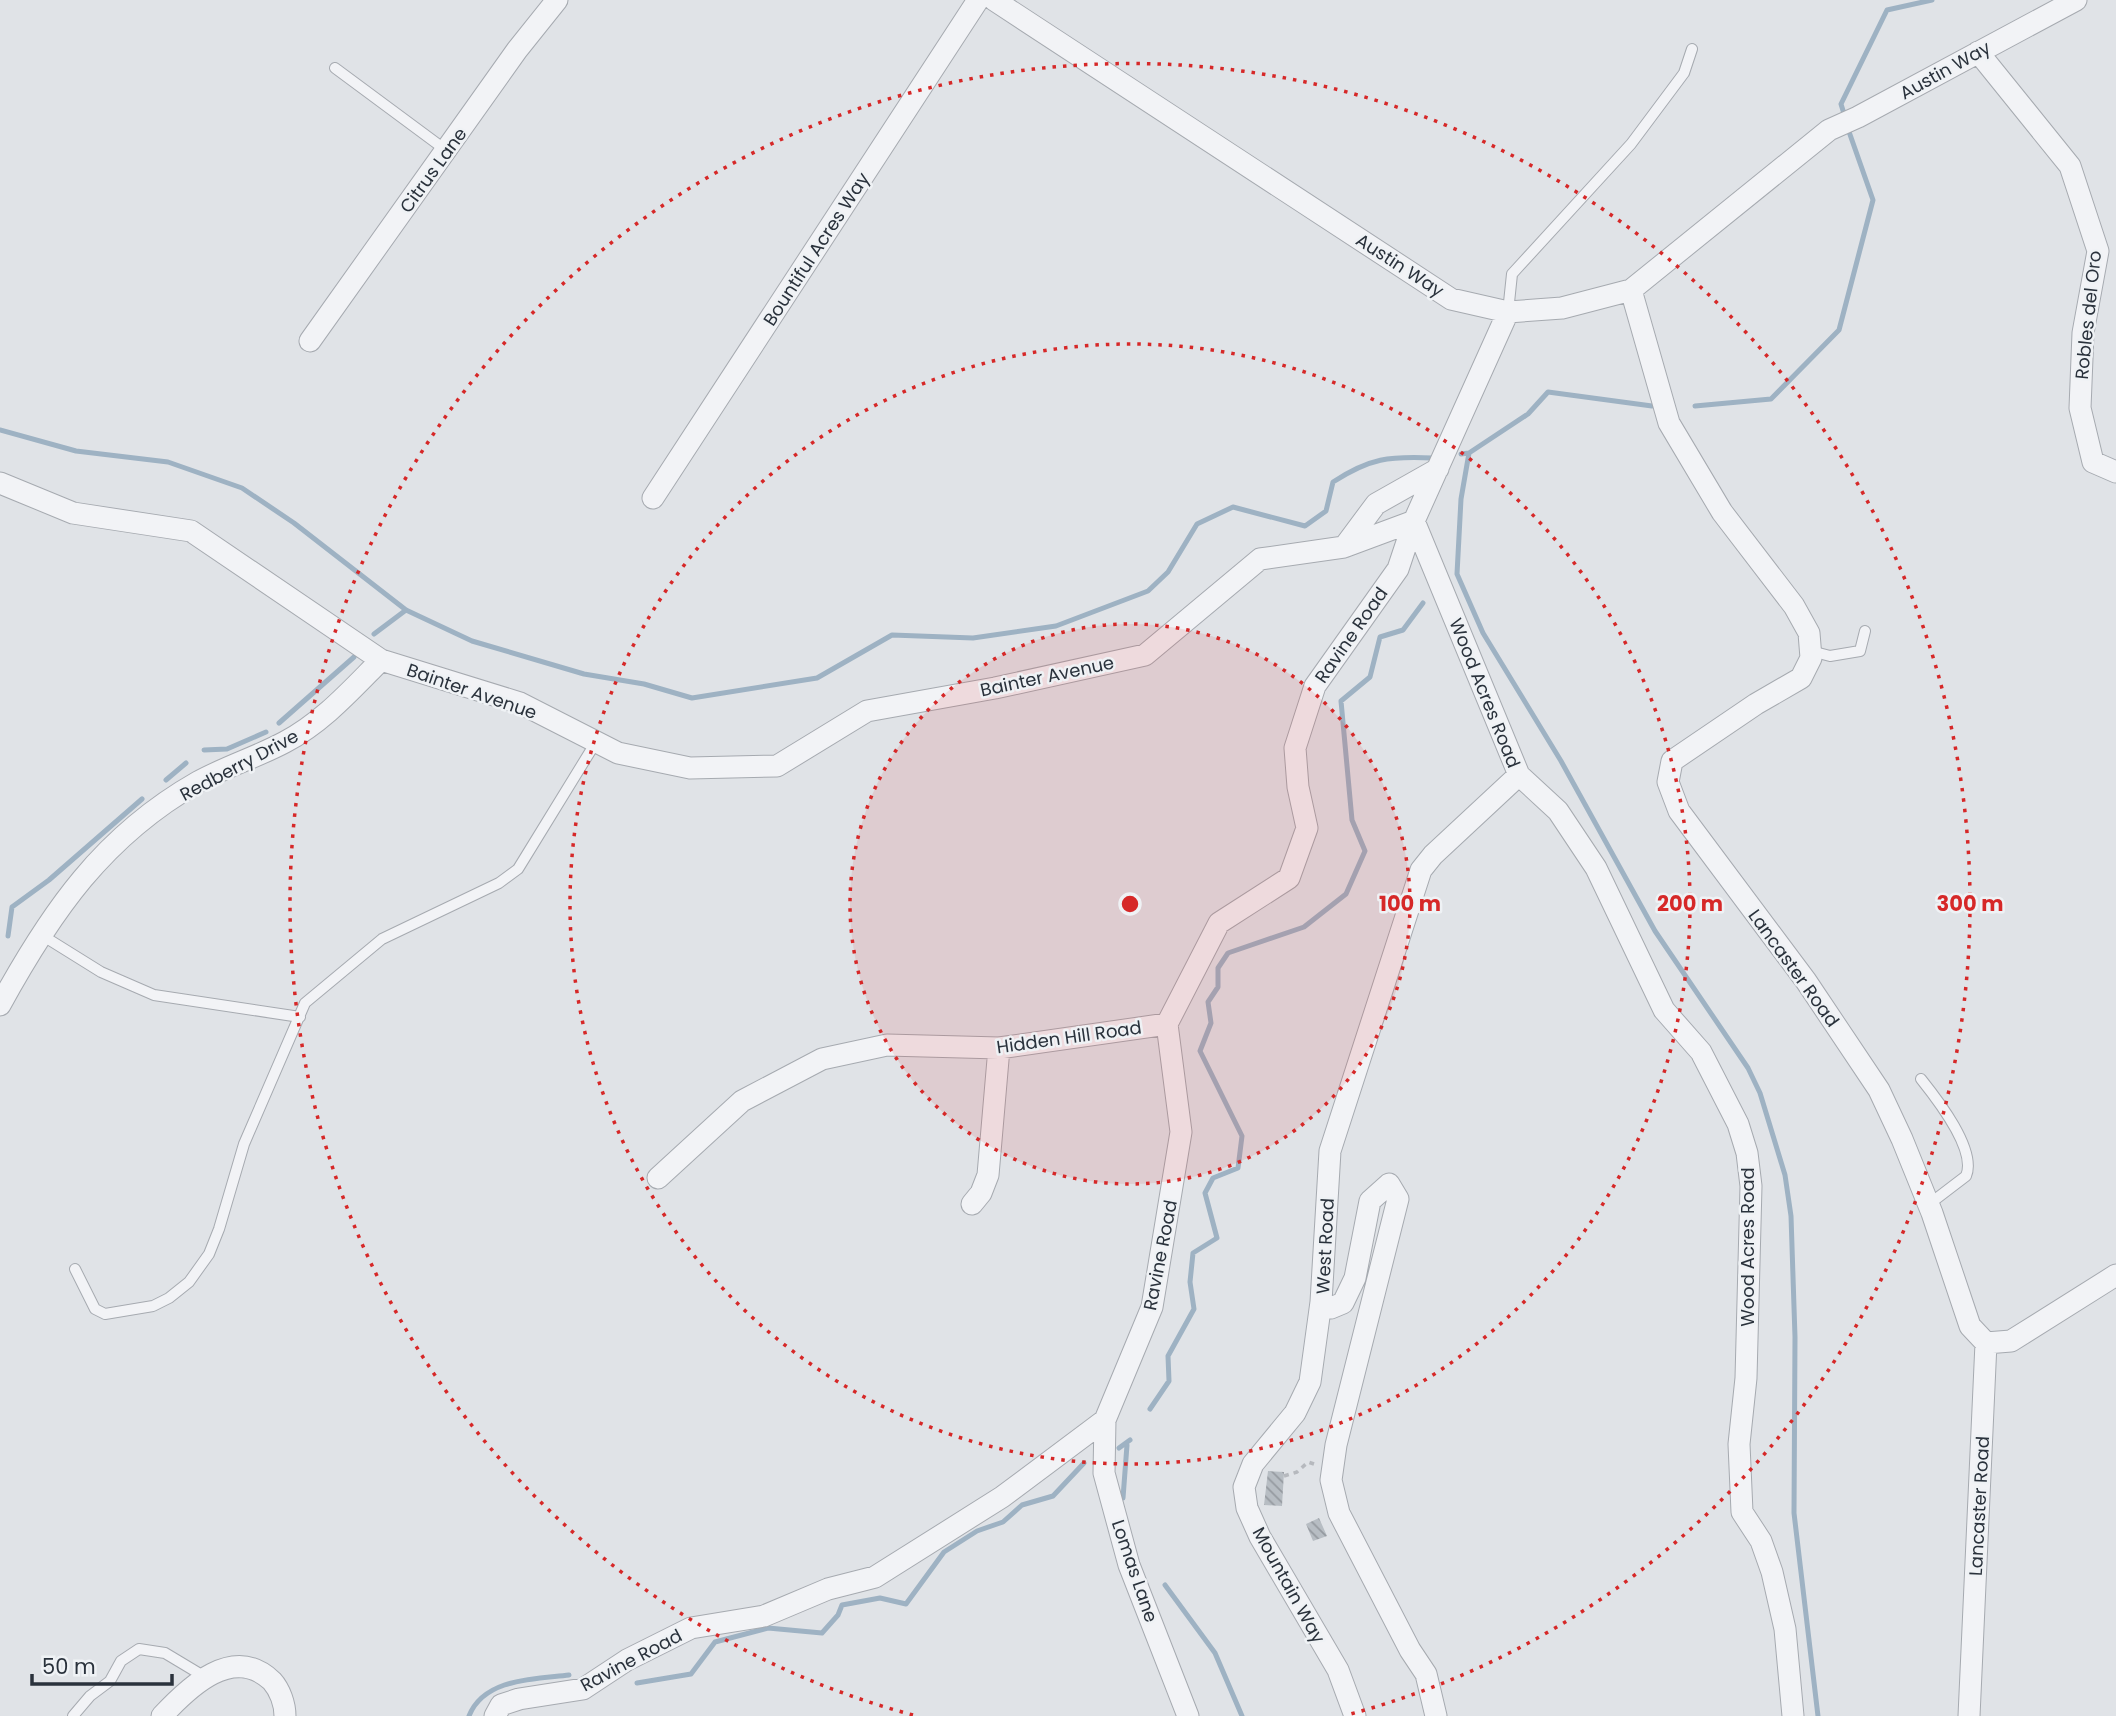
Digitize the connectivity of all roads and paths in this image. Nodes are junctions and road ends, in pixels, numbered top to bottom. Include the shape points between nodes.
1 (557, 0) edge
2 (978, 0) edge
3 (994, 0) edge
4 (2076, 0) edge
5 (1692, 49) dead end
6 (1978, 52) junction
7 (335, 68) dead end
8 (447, 151) junction
9 (1631, 290) junction
10 (1508, 312) junction
11 (310, 341) dead end
12 (1438, 469) junction
13 (2116, 472) edge
14 (0, 483) edge
15 (653, 498) dead end
16 (1414, 521) junction
17 (1344, 547) junction
18 (1866, 631) dead end
19 (1811, 651) junction
20 (381, 660) junction
21 (596, 742) junction
22 (1519, 775) junction
23 (40, 934) junction
24 (0, 1005) edge
25 (300, 1017) junction
26 (1167, 1024) junction
27 (999, 1048) junction
28 (1921, 1079) dead end
29 (665, 1172) dead end
30 (972, 1205) dead end
31 (1928, 1205) junction
32 (75, 1269) dead end
33 (2116, 1275) edge
34 (1321, 1302) junction
35 (1986, 1343) junction
36 (1105, 1420) junction
37 (1333, 1469) junction
38 (1284, 1476) dead end
39 (205, 1677) junction
40 (73, 1716) edge
41 (162, 1716) edge
42 (285, 1716) edge
43 (495, 1716) edge
44 (1188, 1716) edge
45 (1355, 1716) edge
46 (1436, 1716) edge
47 (1793, 1716) edge
48 (1969, 1716) edge

1 - 8 street, Citrus Lane
2 - 15 street, Bountiful Acres Way
3 - 10 street, Austin Way via 1451,299
4 - 6 street, Austin Way
5 - 10 lane via 1684,73 1631,144 1512,274
6 - 9 street, Austin Way via 1829,130
6 - 13 street, Robles del Oro via 2070,166 2098,251 2083,333 2080,408 2093,462
7 - 8 lane
8 - 11 street, Citrus Lane
9 - 10 street, Austin Way via 1562,308
9 - 19 street via 1669,423 1722,512 1794,606 1810,633
10 - 12 street
12 - 16 street
12 - 17 street via 1376,504
14 - 20 street, Bainter Avenue via 73,513 191,531
16 - 17 street, Bainter Avenue
16 - 22 street, Wood Acres Road
16 - 26 street, Ravine Road via 1398,569 1315,686 1295,748 1307,828 1289,878 1219,923
17 - 21 street, Bainter Avenue via 1260,559 1145,655 867,711 778,766 690,768 618,753
18 - 19 lane via 1860,651 1830,656
19 - 31 street, Lancaster Road via 1801,678 1672,761 1668,782 1679,811 1806,981 1879,1090
20 - 21 street, Bainter Avenue via 520,703
20 - 23 street, Redberry Drive via 325,715 297,735 198,782 143,821 73,887
21 - 25 lane via 518,869 499,883 382,939 305,1003
22 - 34 street, West Road via 1421,870 1330,1151
22 - 47 street, Wood Acres Road via 1558,811 1596,868 1664,1010 1701,1052 1738,1124 1747,1153 1751,1186 1746,1378 1739,1444 1742,1512 1761,1541 1772,1572 1785,1629
23 - 24 street, Redberry Drive
23 - 25 lane via 101,972 154,995
25 - 32 lane via 244,1144 209,1254 189,1282 153,1306 105,1314 95,1309
26 - 27 street, Hidden Hill Road
26 - 36 street, Ravine Road via 1179,1146 1152,1307
27 - 29 street, Hidden Hill Road via 887,1045 822,1059 742,1101
27 - 30 street via 988,1175
28 - 31 lane via 1948,1115 1968,1161 1966,1176
31 - 35 street, Lancaster Road via 1970,1326
33 - 35 street via 2011,1341
34 - 37 street, West Road via 1331,1308 1343,1303 1355,1278 1370,1200 1389,1184 1398,1199
34 - 45 street, Mountain Way via 1310,1382 1295,1413 1253,1464 1244,1487 1260,1537 1338,1670
35 - 48 street, Lancaster Road
36 - 43 street, Ravine Road via 1002,1497 875,1577 828,1589 764,1616 691,1628 627,1660 583,1689 519,1699 501,1705
36 - 44 street, Lomas Lane via 1104,1473 1129,1565
37 - 38 path via 1308,1462
37 - 46 street, West Road via 1339,1513 1426,1674
39 - 40 lane via 165,1653 139,1649 121,1661 110,1681
39 - 41 street
39 - 42 street via 232,1666 265,1674 276,1685

